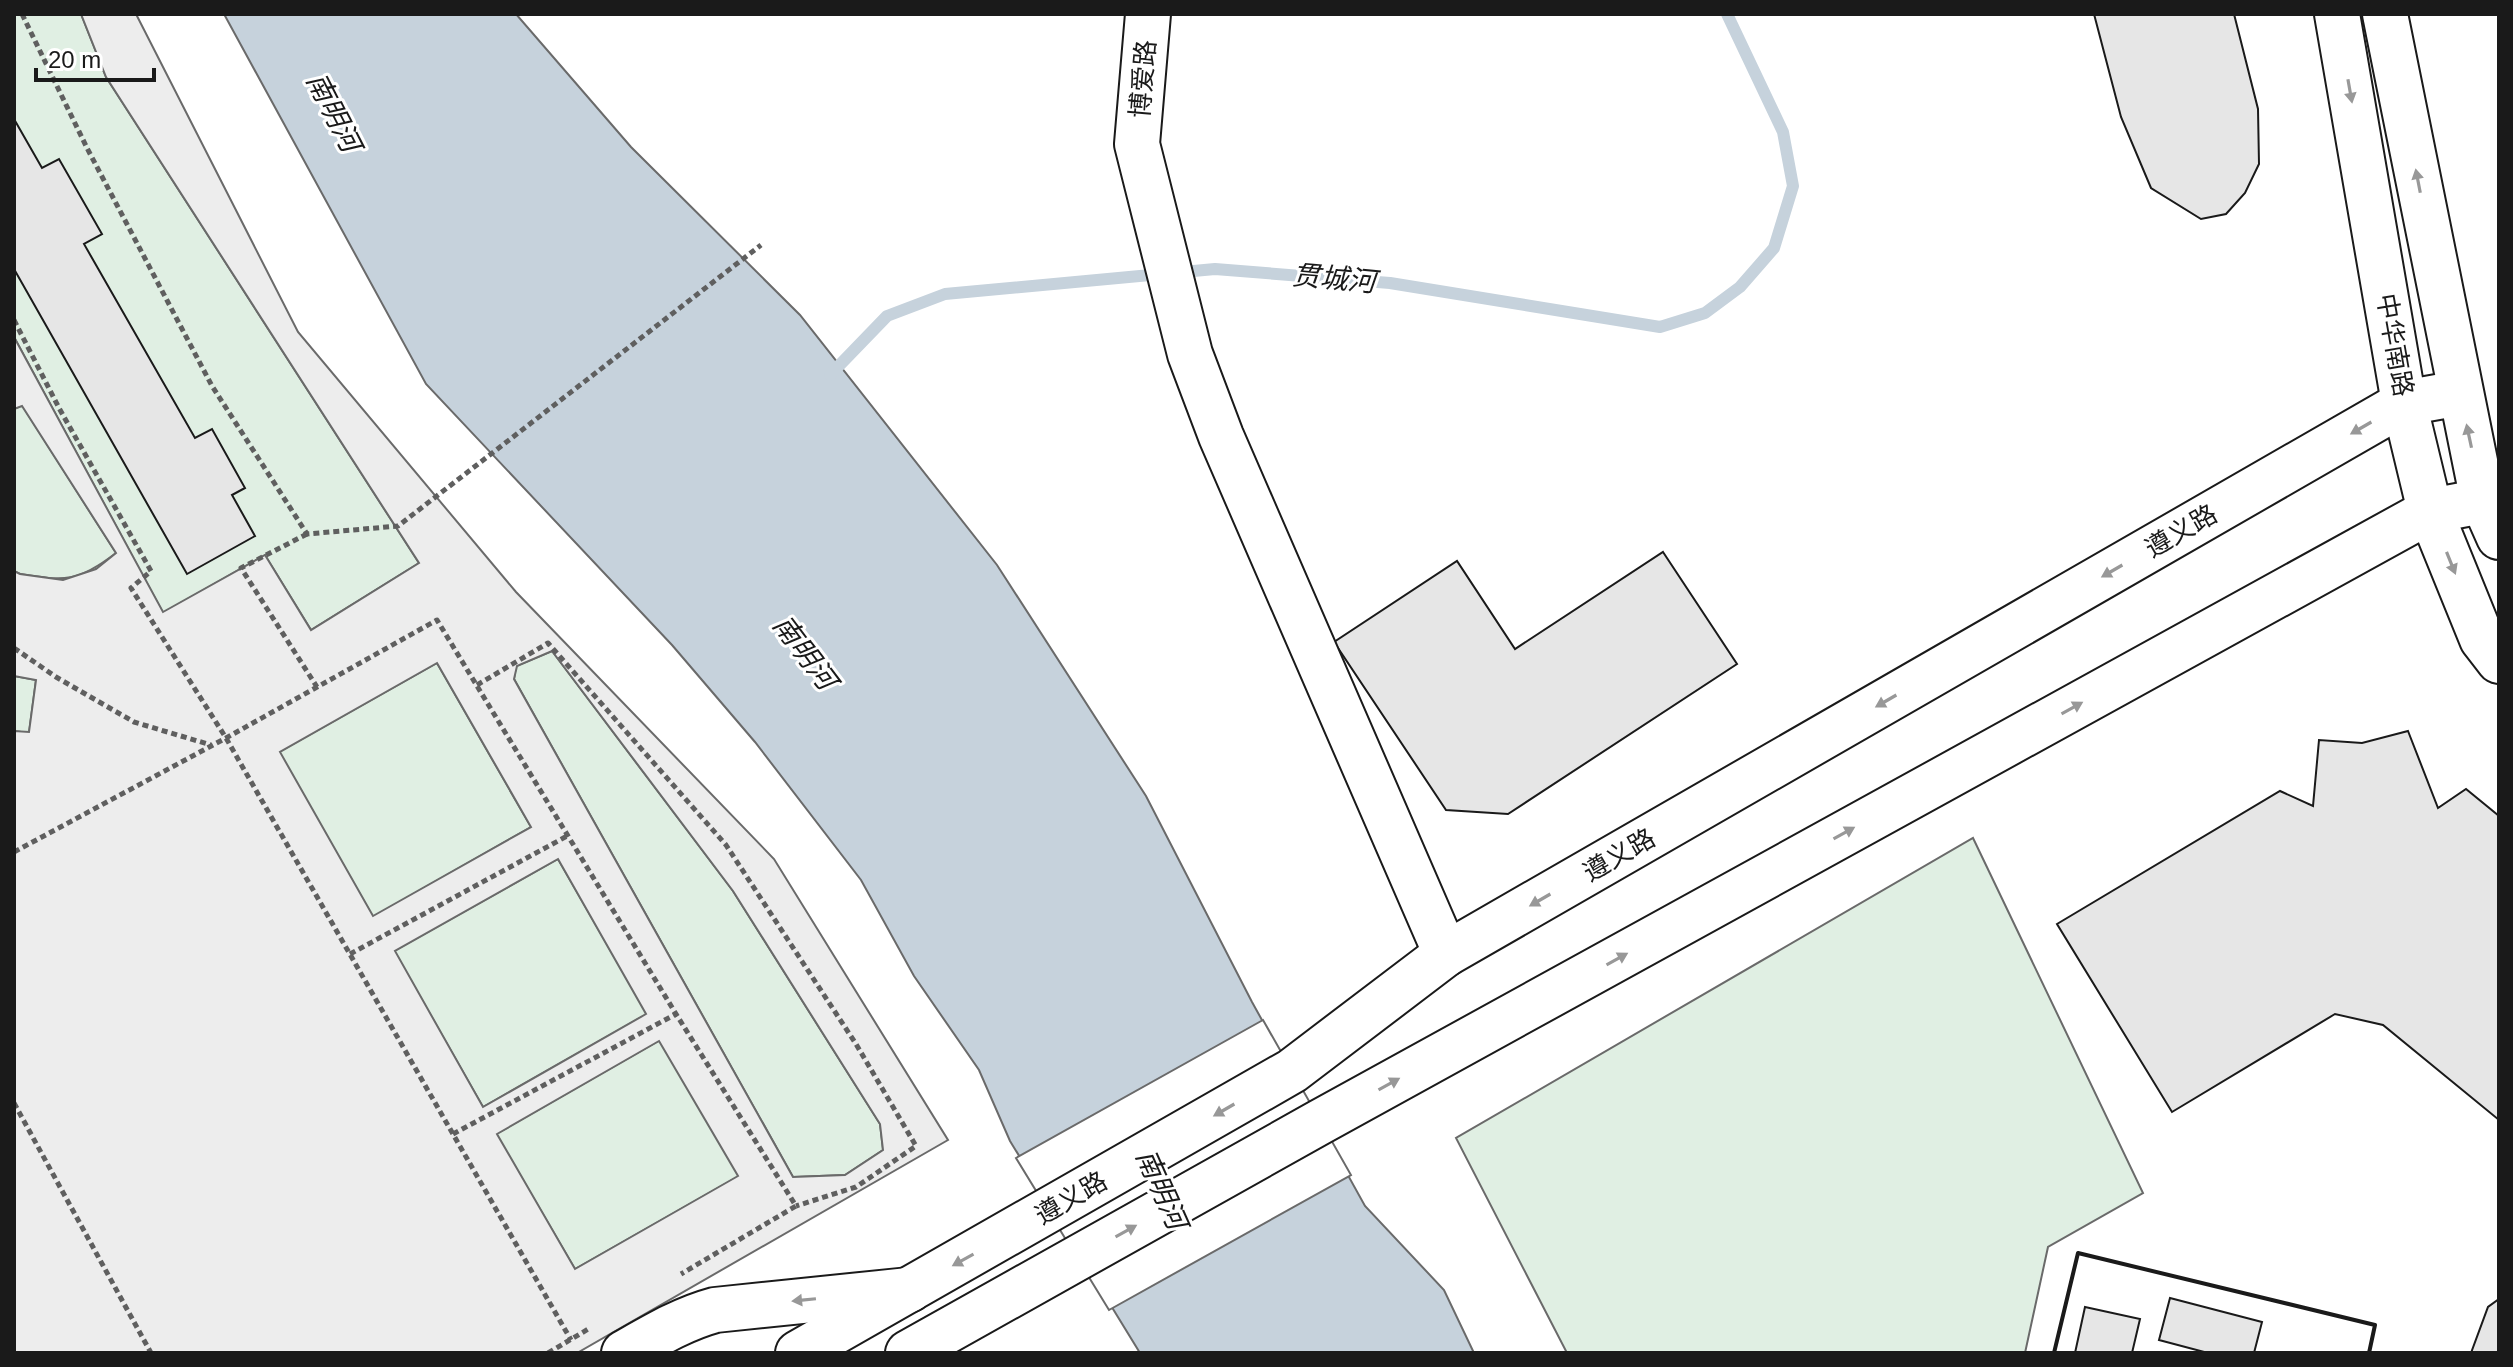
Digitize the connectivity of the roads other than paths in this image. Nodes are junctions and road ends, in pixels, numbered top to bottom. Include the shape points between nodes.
1 (1148, 14) edge
2 (2337, 14) edge
3 (2385, 14) edge
4 (2460, 393) junction
5 (2404, 403) junction
6 (2430, 511) junction
7 (2491, 519) edge
8 (2499, 661) edge
9 (1446, 954) junction
10 (909, 1290) junction
11 (611, 1338) edge
12 (927, 1346) edge
13 (798, 1353) edge

1 - 9 main road, 博爱路 via 1137,144 1190,354
2 -> 5 main road, 中华南路
4 -> 3 main road, 中华南路
4 - 5 main road, 遵义路
7 -> 4 main road, 中华南路
5 - 6 main road, 中华南路
5 -> 9 main road, 遵义路
6 - 7 main road
6 -> 8 main road, 中华南路 via 2482,639
12 -> 6 main road via 1320,1122
9 -> 10 main road, 遵义路 via 1292,1071
10 -> 11 main road via 715,1310
10 - 13 main road, 遵义路

